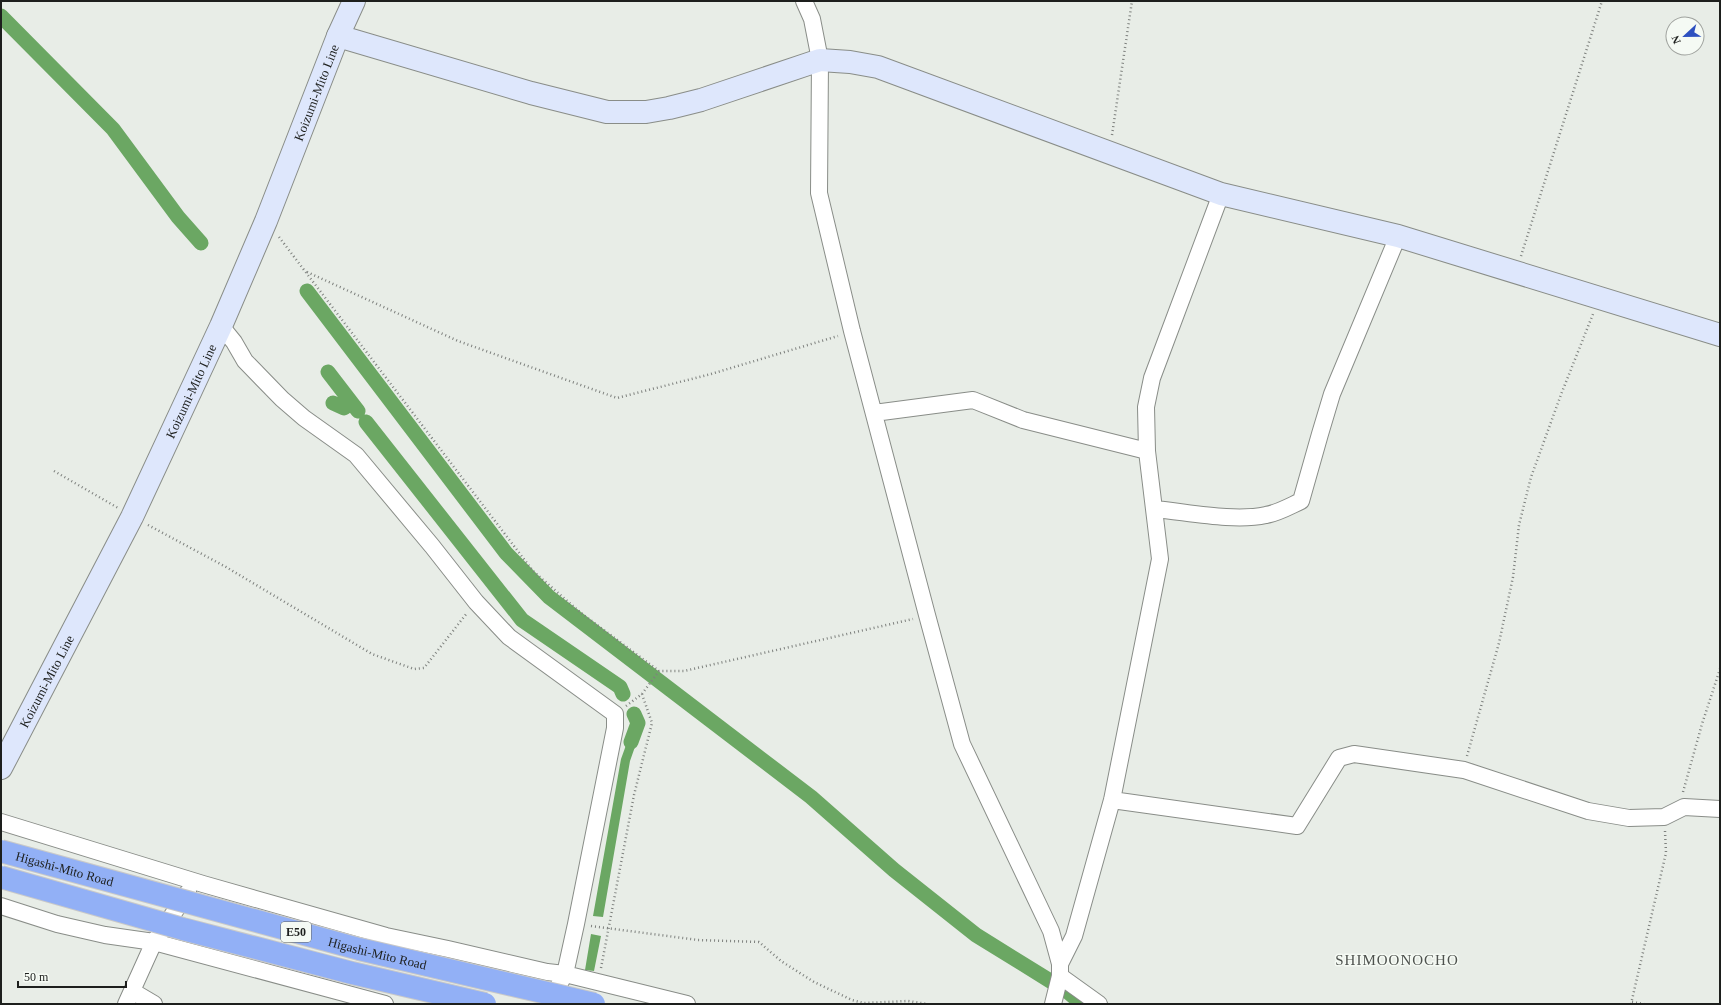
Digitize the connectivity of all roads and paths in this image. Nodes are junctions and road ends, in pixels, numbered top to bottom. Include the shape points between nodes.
1 (354, 1) edge
2 (804, 1) edge
3 (1132, 1) edge
4 (1602, 1) edge
5 (338, 36) junction
6 (820, 60) junction
7 (1109, 152) junction
8 (1221, 194) junction
9 (266, 221) junction
10 (1398, 236) junction
11 (1516, 271) junction
12 (306, 272) junction
13 (1600, 297) junction
14 (221, 326) junction
15 (852, 331) junction
16 (1720, 335) edge
17 (874, 413) junction
18 (1147, 451) junction
19 (54, 471) dead end
20 (1155, 509) junction
21 (132, 517) junction
22 (476, 602) junction
23 (927, 615) junction
24 (1720, 669) edge
25 (659, 671) junction
26 (642, 694) junction
27 (615, 714) junction
28 (1, 768) edge
29 (1464, 770) junction
30 (1112, 800) junction
31 (1684, 807) junction
32 (1720, 809) edge
33 (1664, 817) junction
34 (1, 822) edge
35 (1, 851) edge
36 (1, 877) edge
37 (195, 882) junction
38 (1, 906) edge
39 (576, 924) junction
40 (608, 928) junction
41 (154, 942) junction
42 (1060, 973) junction
43 (564, 974) junction
44 (599, 982) junction
45 (129, 998) edge
46 (1054, 1000) edge
47 (1632, 1003) edge
48 (154, 1004) edge
49 (385, 1004) edge
50 (485, 1004) edge
51 (548, 1004) edge
52 (594, 1004) edge
53 (687, 1004) edge
54 (927, 1004) edge
55 (1099, 1004) edge
56 (1644, 1004) edge

1 - 5 street, Koizumi-Mito Line
2 - 6 street via 812,19
3 - 7 path
4 - 11 path
5 - 6 street via 531,93 607,112 646,112 669,108 701,100
5 - 9 street, Koizumi-Mito Line
6 - 7 street via 878,67
6 - 15 street via 819,192
7 - 8 street
8 - 10 street
8 - 18 street via 1152,378 1146,407
9 - 12 path
9 - 14 street, Koizumi-Mito Line
10 - 11 street
10 - 20 street via 1332,394 1301,501 1267,515 1249,517
11 - 13 street
12 - 15 path via 458,341 617,398 711,374
12 - 25 path via 533,571 581,613
13 - 16 street
13 - 29 path via 1531,477 1519,525 1513,577 1499,643
14 - 21 street, Koizumi-Mito Line
14 - 22 street via 245,361 282,399 356,455
15 - 17 street
17 - 18 street via 973,400 1023,420
17 - 23 street
18 - 20 street
19 - 21 path
20 - 30 street via 1160,559
21 - 22 path via 226,567 372,654 414,669 424,668
21 - 28 street, Koizumi-Mito Line
22 - 27 street via 509,636
23 - 25 path via 684,671
23 - 42 street via 962,744 1051,931
24 - 31 path via 1683,790
25 - 26 path
26 - 27 path
26 - 40 path via 652,723 634,795
27 - 39 street via 615,728
29 - 30 street via 1354,754 1339,758 1297,826
29 - 33 street via 1588,811 1629,818
30 - 42 street via 1074,936
31 - 32 street
31 - 33 street
33 - 47 path via 1666,853
34 - 37 street
35 - 52 highway, Higashi-Mito Road / E50, bridge via 359,949
36 - 50 highway, Higashi-Mito Road / E50, bridge via 198,933
37 - 41 street
37 - 43 street via 386,936
38 - 41 street via 58,924
39 - 40 path
39 - 43 street
40 - 44 path
40 - 54 path via 698,940 759,942 781,961 814,982 852,1000 864,1003 908,1001
41 - 45 street
41 - 49 street
42 - 46 street
42 - 55 street
43 - 44 street
43 - 51 street
44 - 53 street
45 - 48 street
47 - 56 path

